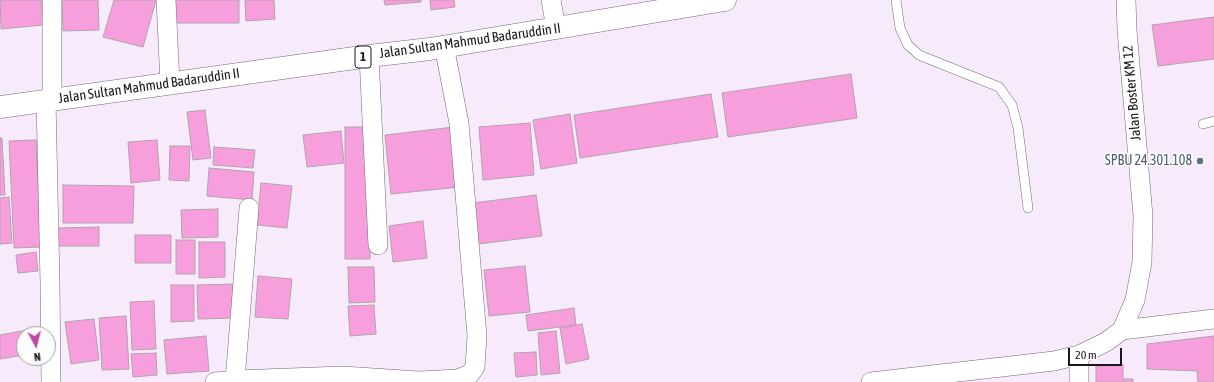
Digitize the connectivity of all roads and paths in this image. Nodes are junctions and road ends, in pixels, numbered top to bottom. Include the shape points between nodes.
1 (52, 0) edge
2 (166, 0) edge
3 (551, 0) edge
4 (725, 0) edge
5 (896, 0) edge
6 (1126, 0) edge
7 (556, 28) junction
8 (446, 45) junction
9 (369, 56) junction
10 (170, 83) junction
11 (49, 100) junction
12 (0, 107) edge
13 (1214, 121) edge
14 (1203, 124) dead end
15 (249, 208) dead end
16 (1028, 208) dead end
17 (378, 245) dead end
18 (1214, 319) edge
19 (1122, 330) junction
20 (1079, 356) junction
21 (235, 380) junction
22 (51, 382) edge
23 (215, 382) edge
24 (871, 382) edge
25 (1079, 382) edge

1 - 11 street
2 - 10 street
3 - 7 street
4 - 7 highway, Jalan Sultan Mahmud Badaruddin II / 1
5 - 16 lane via 900,28 908,46 919,56 999,87 1012,105 1018,128
6 - 19 street, Jalan Boster KM 12 via 1143,216 1142,262 1135,300
7 - 8 highway, Jalan Sultan Mahmud Badaruddin II / 1
8 - 9 highway, Jalan Sultan Mahmud Badaruddin II / 1
8 - 21 street via 460,131 477,336 475,367 470,374 458,379 419,381 343,376
9 - 10 highway, Jalan Sultan Mahmud Badaruddin II / 1
9 - 17 street
10 - 11 highway, Jalan Sultan Mahmud Badaruddin II / 1
11 - 12 highway, Jalan Sultan Mahmud Badaruddin II / 1
11 - 22 street
13 - 14 lane
15 - 21 street
18 - 19 street
19 - 20 street, Jalan Boster KM 12
20 - 24 street, Jalan Boster KM 12
20 - 25 street
21 - 23 street

